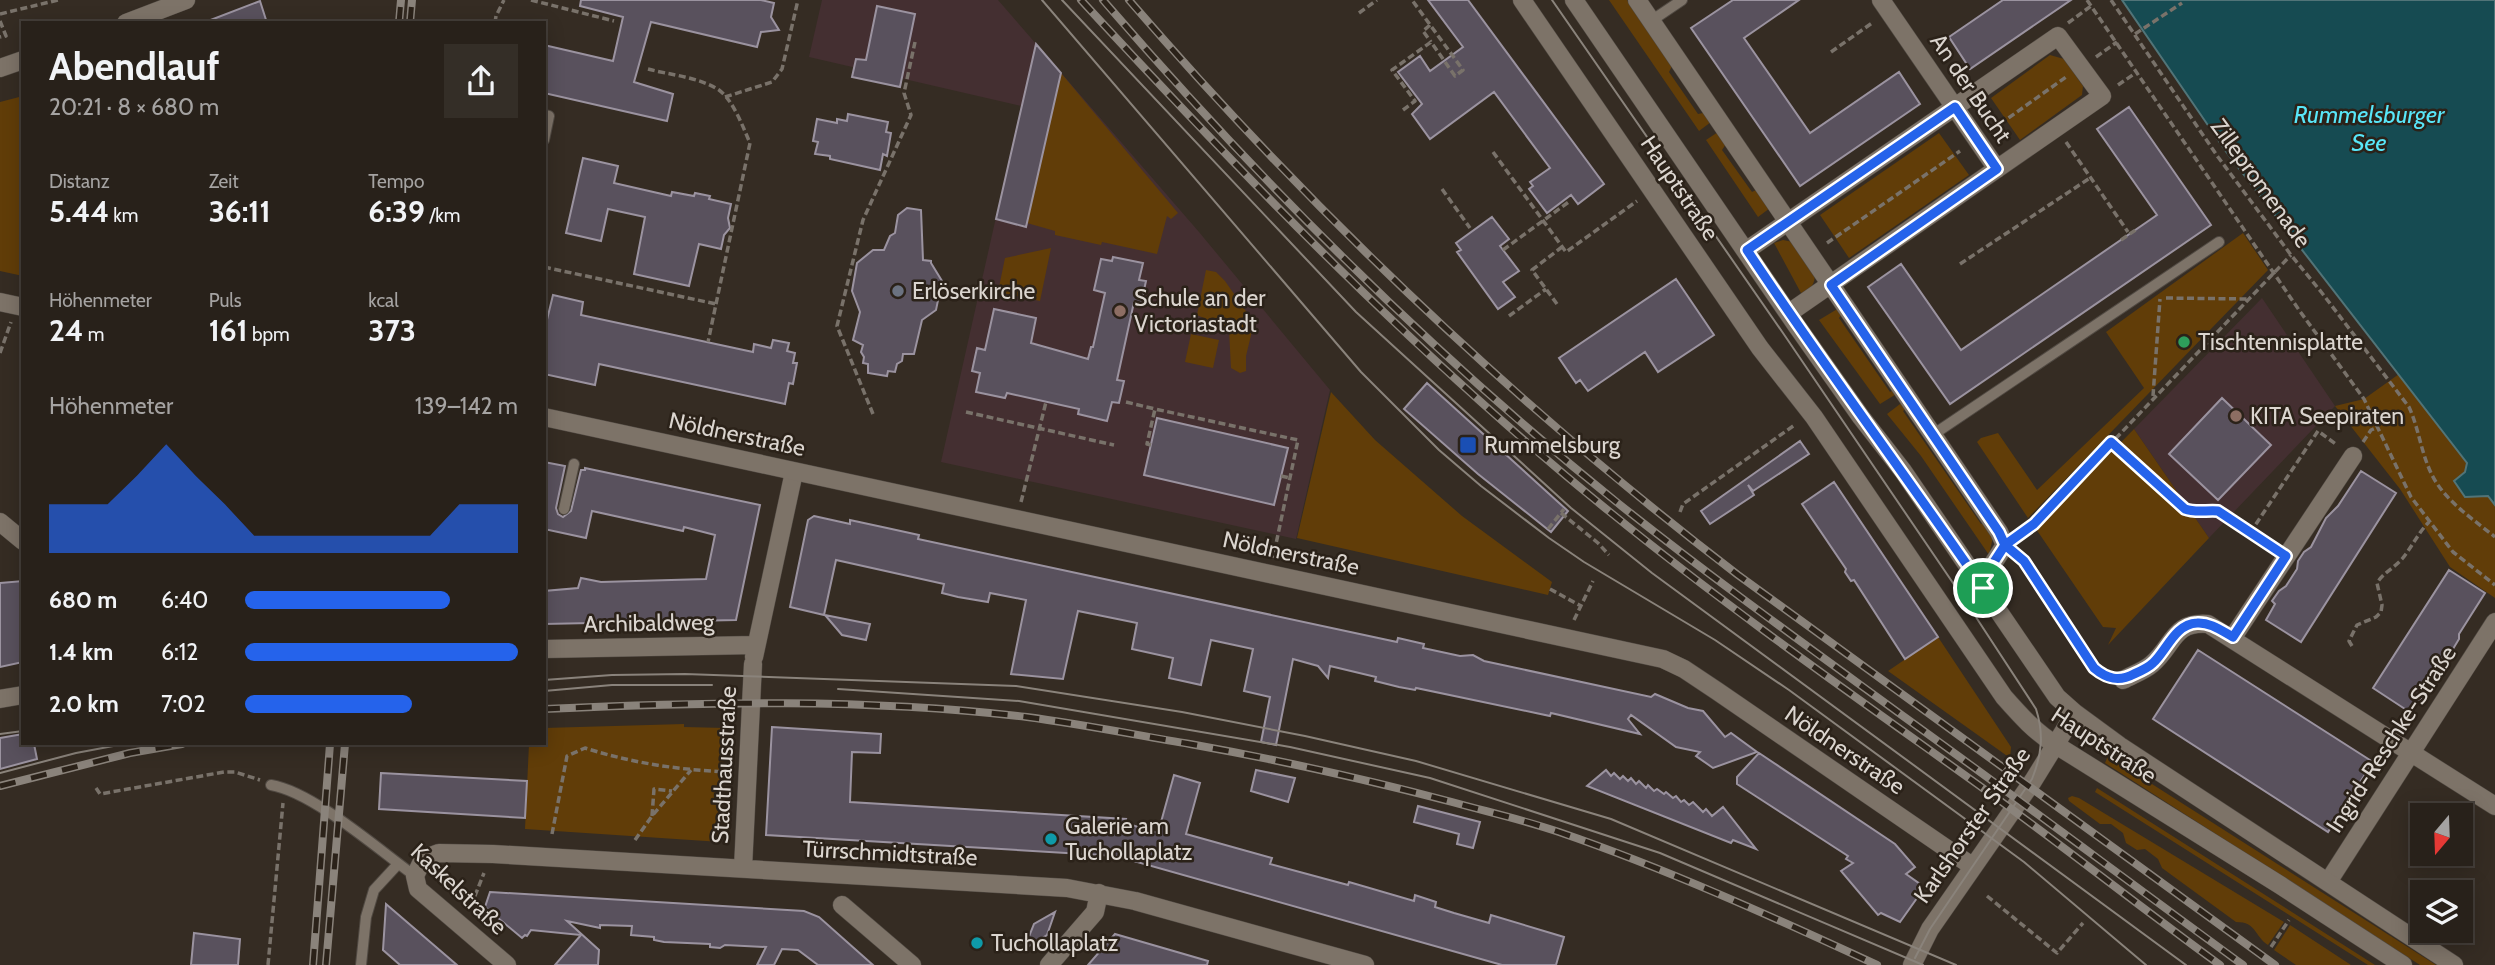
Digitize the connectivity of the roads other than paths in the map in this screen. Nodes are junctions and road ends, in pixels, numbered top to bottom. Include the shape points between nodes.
1 (187, 0) edge
2 (1522, 0) edge
3 (1574, 0) edge
4 (1637, 0) edge
5 (1682, 0) edge
6 (1881, 0) edge
7 (130, 21) edge
8 (1651, 21) junction
9 (21, 61) edge
10 (0, 68) edge
11 (1955, 107) junction
12 (1997, 169) junction
13 (1789, 222) junction
14 (2218, 242) dead end
15 (1747, 250) junction
16 (1831, 285) junction
17 (0, 302) edge
18 (21, 307) edge
19 (1789, 313) junction
20 (546, 417) edge
21 (1934, 434) junction
22 (2353, 456) road end
23 (574, 464) dead end
24 (794, 472) junction
25 (564, 509) dead end
26 (0, 522) edge
27 (21, 539) edge
28 (1983, 588) junction
29 (2495, 622) edge
30 (2233, 637) junction
31 (546, 649) edge
32 (754, 657) junction
33 (2123, 680) road end
34 (21, 695) edge
35 (0, 699) edge
36 (2075, 713) junction
37 (2056, 745) junction
38 (2411, 753) junction
39 (271, 785) road end
40 (2495, 806) edge
41 (398, 864) junction
42 (1972, 866) junction
43 (743, 868) junction
44 (415, 877) junction
45 (2328, 882) junction
46 (1099, 892) junction
47 (842, 905) dead end
48 (361, 965) edge
49 (507, 965) edge
50 (912, 965) edge
51 (1049, 965) edge
52 (1365, 965) edge
53 (1912, 965) edge
54 (2403, 965) edge
55 (2454, 965) edge

1 - 7 street
2 - 37 street, Hauptstraße via 1760,348 1814,416 2004,697
3 - 15 street, Hauptstraße
4 - 8 street
5 - 8 lane
6 - 11 street, An der Bucht
8 - 13 street
9 - 10 street
11 - 12 street, An der Bucht
11 - 12 street, Hauptstraße via 2058,36 2102,96
11 - 13 street, Hauptstraße
12 - 16 street
13 - 15 street, Hauptstraße
13 - 16 street
14 - 21 lane
15 - 19 street, Hauptstraße
16 - 19 street
16 - 21 street
17 - 18 street
19 - 28 street, Hauptstraße
20 - 24 street, Nöldnerstraße
21 - 28 street via 2005,545
22 - 30 street
23 - 25 lane
24 - 32 street, Stadthausstraße
24 - 42 street, Nöldnerstraße via 1663,659
26 - 27 street
28 - 36 street, Hauptstraße via 2042,678
29 - 38 street, Ingrid-Reschke-Straße
30 - 33 street via 2208,624 2185,626 2150,666
30 - 38 street
31 - 32 street, Archibaldweg
32 - 43 street, Stadthausstraße
34 - 35 street
36 - 37 street, Karlshorster Straße
36 - 45 street, Hauptstraße
37 - 42 street, Karlshorster Straße
37 - 54 street, Hauptstraße
38 - 40 street
38 - 45 street, Ingrid-Reschke-Straße
39 - 41 lane, Kaskelstraße via 314,803
41 - 44 lane, Kaskelstraße
41 - 48 lane via 374,890
42 - 53 street, Karlshorster Straße
43 - 44 street, Türrschmidtstraße via 439,853 423,859
43 - 46 street, Türrschmidtstraße
44 - 49 street, Kaskelstraße via 418,889
45 - 55 street, Hauptstraße
46 - 51 street via 1094,912
46 - 52 street, Türrschmidtstraße
47 - 50 street

